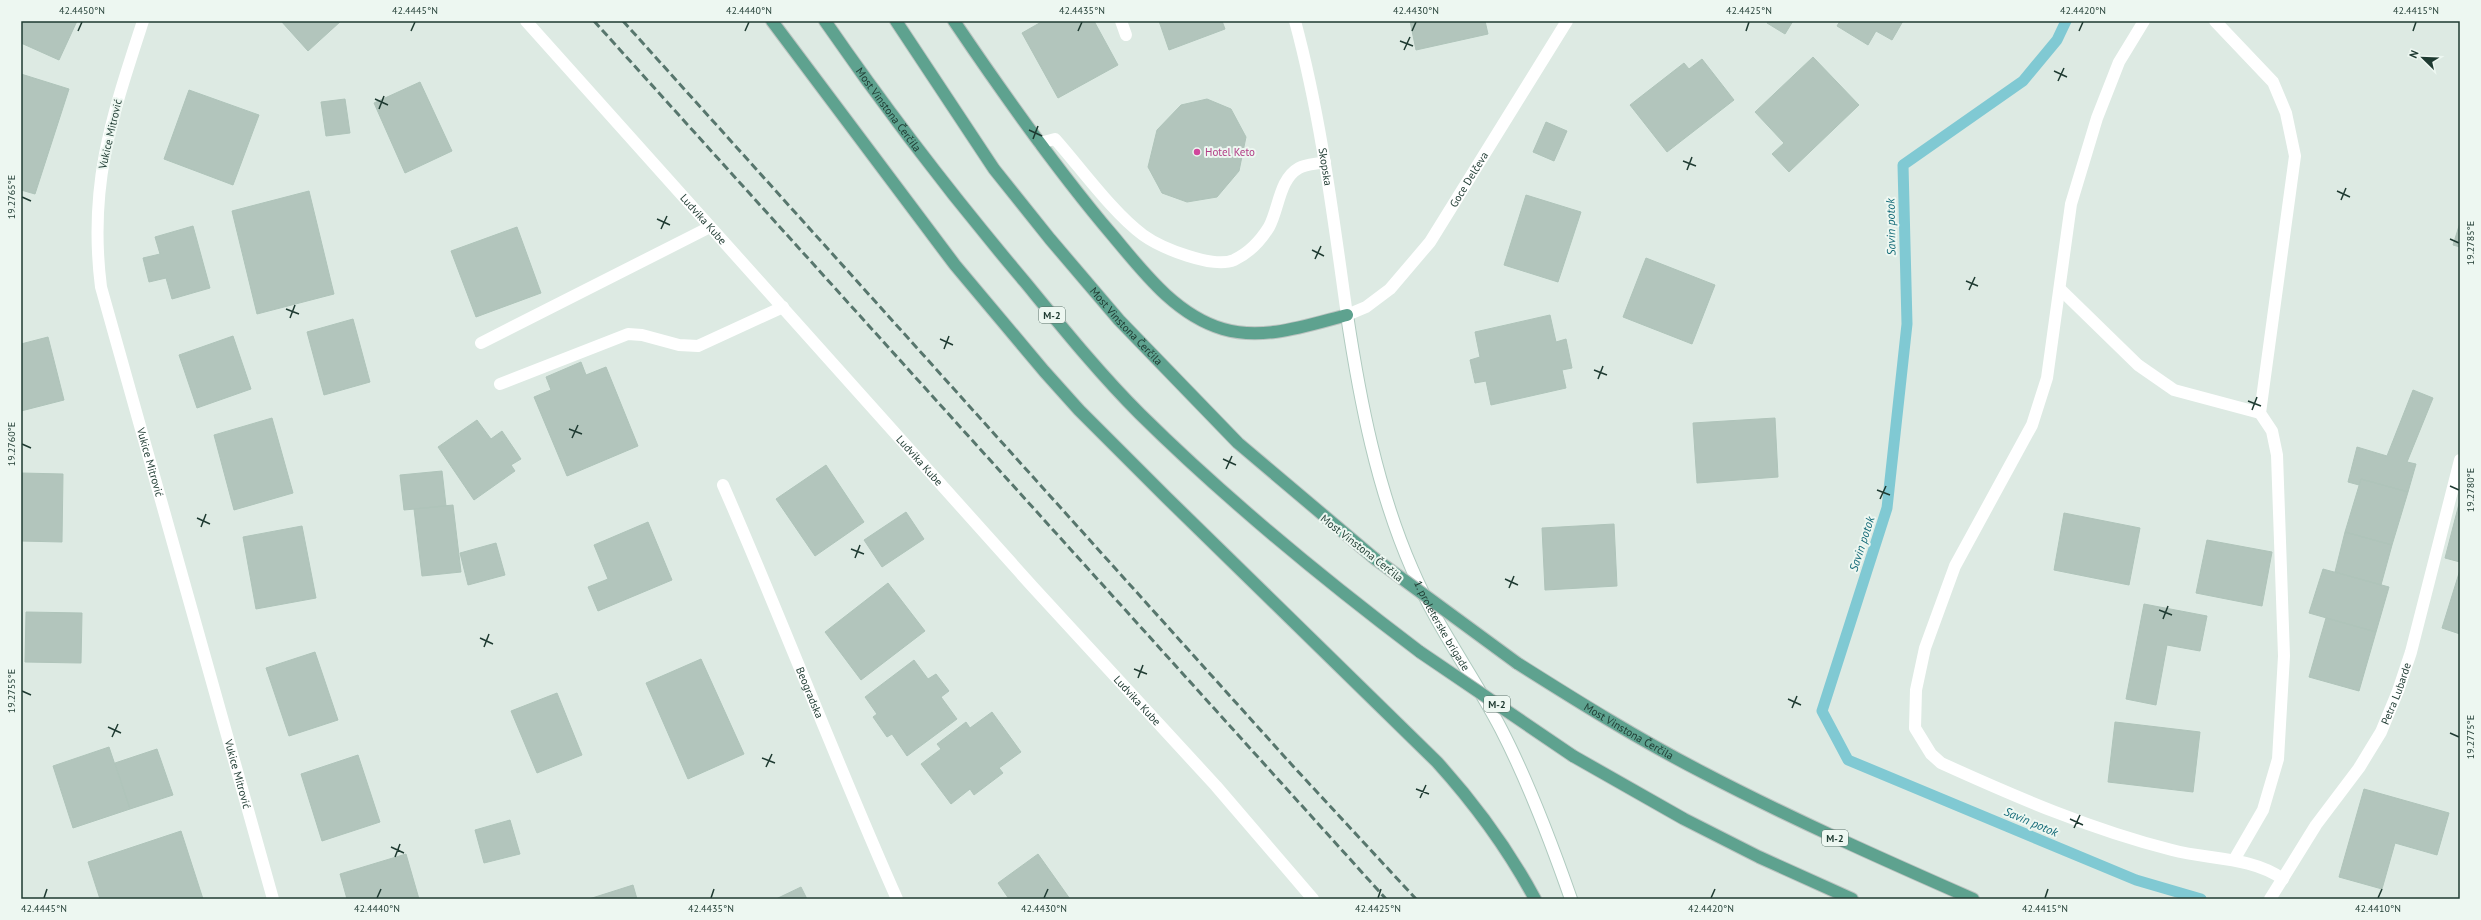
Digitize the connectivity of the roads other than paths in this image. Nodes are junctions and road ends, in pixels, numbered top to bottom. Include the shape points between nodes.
1 (143, 21) edge
2 (526, 21) edge
3 (772, 21) edge
4 (825, 21) edge
5 (896, 21) edge
6 (954, 21) edge
7 (1121, 21) edge
8 (1295, 21) edge
9 (1567, 21) edge
10 (2144, 21) edge
11 (2215, 21) edge
12 (1126, 36) dead end
13 (1040, 143) junction
14 (1325, 162) junction
15 (710, 227) junction
16 (2060, 289) junction
17 (783, 307) junction
18 (1348, 315) junction
19 (481, 343) dead end
20 (500, 384) dead end
21 (2260, 413) junction
22 (2460, 460) edge
23 (723, 485) dead end
24 (2234, 860) junction
25 (2283, 879) junction
26 (273, 899) edge
27 (897, 899) edge
28 (1313, 899) edge
29 (1535, 899) edge
30 (1571, 899) edge
31 (1852, 899) edge
32 (1973, 899) edge
33 (2270, 899) edge

1 - 26 street, Vukice Mitrović via 118,96 100,172 96,230 101,287
2 - 15 street, Ludvika Kube
3 - 29 main road via 955,265 1044,371 1079,410 1437,762 1496,834
4 - 31 main road, Most Vinstona Čerčila / M-2, bridge via 878,99 1068,335 1139,413 1276,540 1420,652 1573,756 1684,819 1759,857
5 - 32 main road, Most Vinstona Čerčila / M-2, bridge via 994,169 1118,320 1238,443 1307,504 1374,558 1504,654 1596,712 1700,771 1851,845
6 - 13 main road
7 - 12 street
8 - 14 street, Skopska via 1309,75
9 - 18 street, Goce Delčeva via 1430,242 1390,289 1366,307
10 - 16 street via 2119,62 2097,118 2071,204
11 - 21 street via 2273,82 2286,113 2295,156
13 - 14 street via 1055,139 1143,235 1175,252 1203,261 1233,260 1254,247 1269,226 1288,179 1298,168
13 - 18 main road via 1094,214 1147,276 1182,308 1204,322 1224,330 1260,334
14 - 18 street, Skopska
15 - 17 street, Ludvika Kube
15 - 19 street
16 - 21 street via 2138,365 2174,390
16 - 24 street via 2047,378 2032,425 1955,566 1925,648 1916,690 1915,728 1931,754 1941,763 2025,801 2173,850
17 - 20 street via 698,346 679,345 628,334
17 - 28 street, Ludvika Kube via 1032,586 1216,786
18 - 30 street, 1. proleterske brigade via 1356,375 1371,443 1390,510 1412,569 1445,635 1486,702 1516,758
21 - 24 street via 2272,431 2277,455 2284,656 2278,751 2263,810
22 - 25 street, Petra Lubarde via 2411,652 2396,697 2381,732 2316,825
23 - 27 street, Beogradska via 774,602 843,777
24 - 25 street via 2262,866
25 - 33 street, Petra Lubarde

